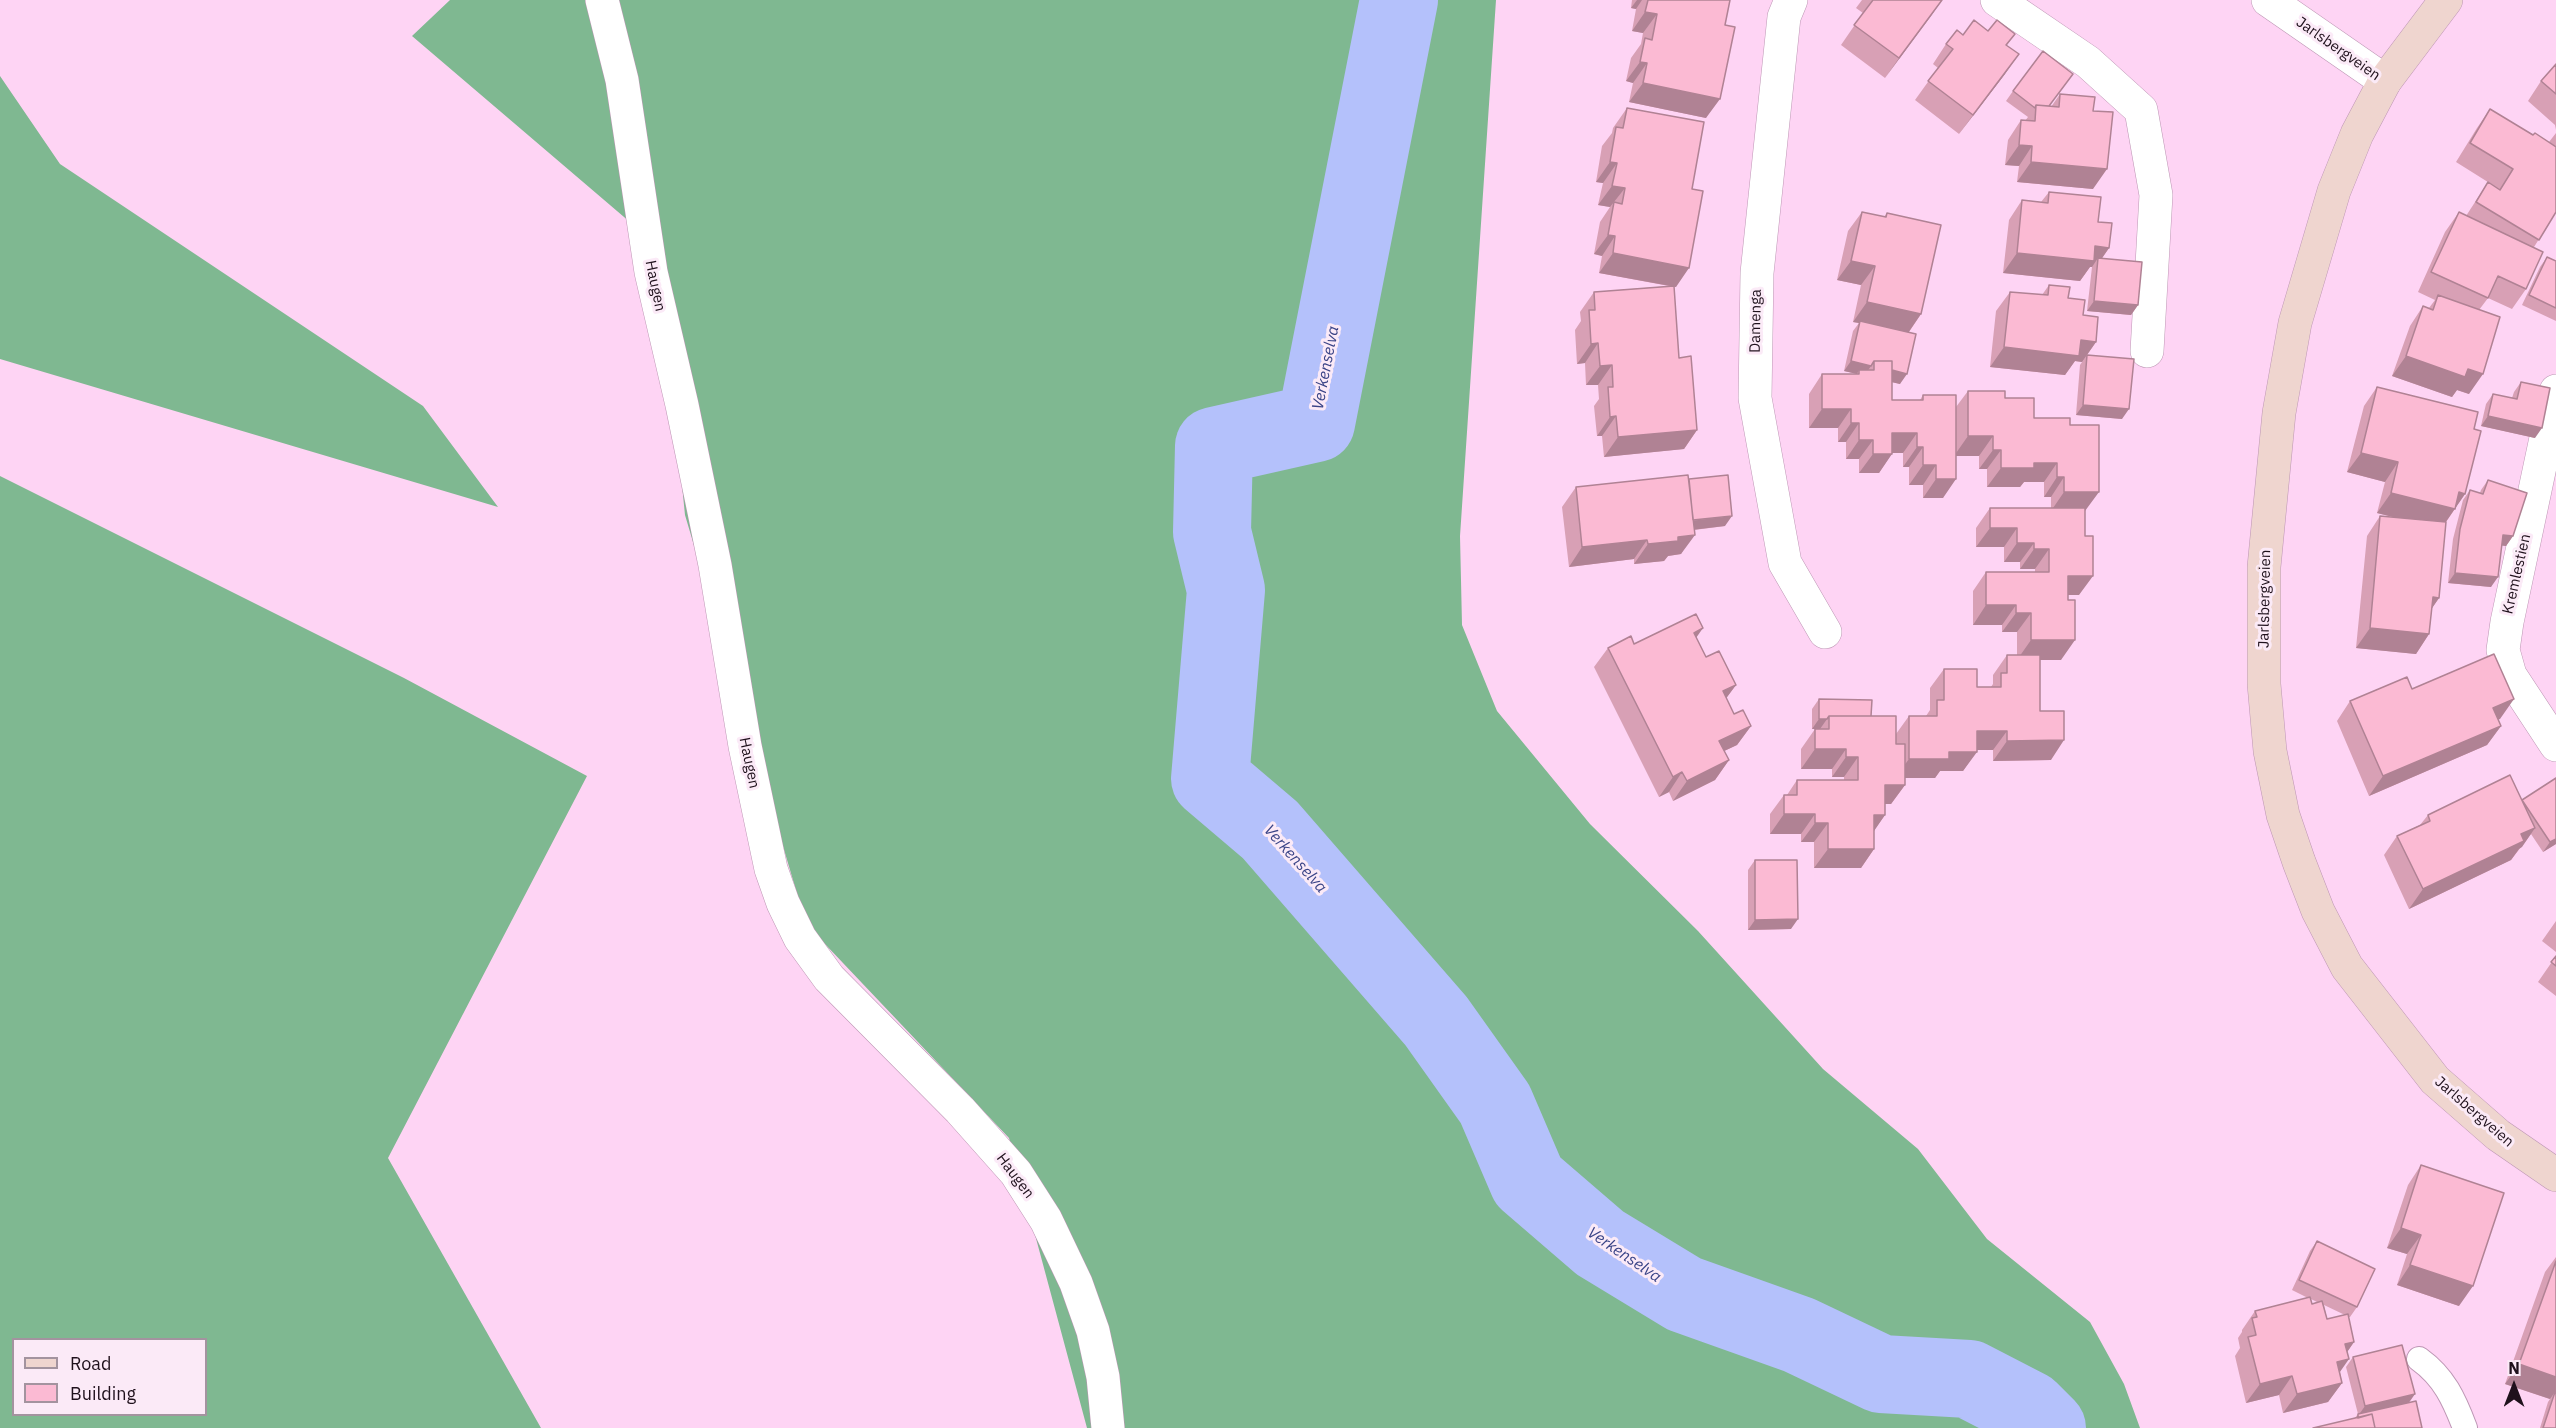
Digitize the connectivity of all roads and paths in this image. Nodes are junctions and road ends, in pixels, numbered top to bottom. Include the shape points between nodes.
1 (602, 0) edge
2 (1791, 0) edge
3 (1997, 0) edge
4 (2268, 0) edge
5 (2446, 0) edge
6 (2385, 81) junction
7 (2147, 351) dead end
8 (2556, 391) edge
9 (1825, 632) dead end
10 (2556, 745) edge
11 (2556, 1175) edge
12 (2419, 1359) dead end
13 (1108, 1428) edge
14 (2465, 1428) edge

1 - 13 street, Haugen via 622,80 651,272 715,564 744,746 771,869 783,903 800,938 829,978 960,1110 1016,1173 1046,1220 1076,1283 1093,1331 1104,1377
2 - 9 street, Damenga via 1784,17 1757,273 1755,398 1785,563
3 - 7 street via 2088,62 2142,110 2156,195
4 - 6 street, Jarlsbergveien
5 - 6 main road
6 - 11 main road, Jarlsbergveien via 2357,134 2334,191 2295,323 2279,413 2264,567 2264,684 2270,751 2283,815 2299,862 2318,911 2347,967 2435,1080 2498,1135
8 - 10 street, Kremlestien via 2503,650 2510,675
12 - 14 lane via 2446,1384

